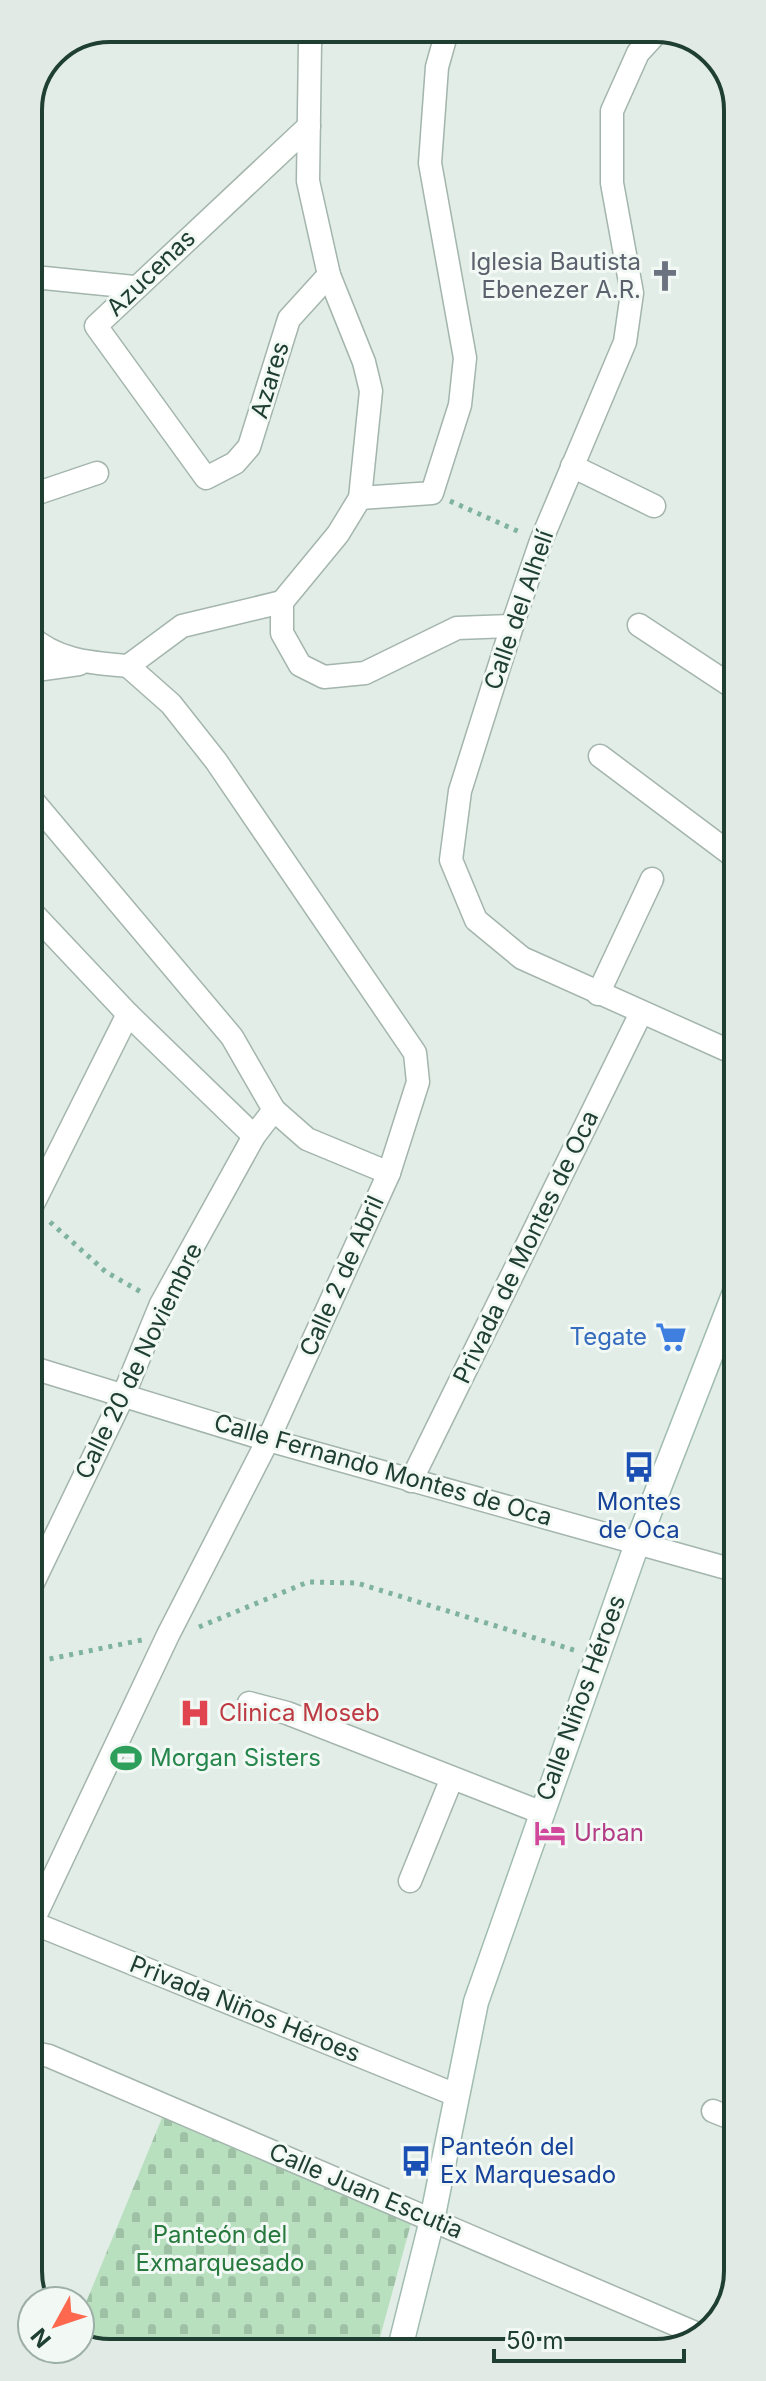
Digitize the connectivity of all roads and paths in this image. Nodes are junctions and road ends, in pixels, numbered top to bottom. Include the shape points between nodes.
1 (310, 42) edge
2 (444, 42) edge
3 (648, 42) edge
4 (309, 126) junction
5 (329, 275) junction
6 (44, 278) dead end
7 (134, 287) junction
8 (572, 466) junction
9 (97, 473) dead end
10 (206, 478) joint
11 (42, 492) edge
12 (432, 493) junction
13 (360, 498) junction
14 (654, 506) dead end
15 (541, 541) junction
16 (282, 602) junction
17 (639, 625) dead end
18 (512, 626) junction
19 (42, 648) edge
20 (86, 663) junction
21 (128, 666) junction
22 (42, 669) edge
23 (724, 681) edge
24 (600, 756) dead end
25 (42, 811) edge
26 (724, 849) edge
27 (652, 879) dead end
28 (42, 923) edge
29 (598, 994) junction
30 (641, 1013) junction
31 (128, 1014) junction
32 (724, 1049) edge
33 (274, 1110) junction
34 (254, 1136) junction
35 (389, 1173) junction
36 (42, 1186) edge
37 (42, 1218) edge
38 (161, 1304) junction
39 (724, 1320) edge
40 (42, 1370) edge
41 (124, 1394) junction
42 (268, 1440) junction
43 (411, 1481) junction
44 (638, 1541) junction
45 (42, 1564) edge
46 (724, 1567) edge
47 (168, 1635) junction
48 (597, 1657) junction
49 (42, 1661) edge
50 (249, 1703) dead end
51 (452, 1778) junction
52 (540, 1812) junction
53 (410, 1881) dead end
54 (42, 1904) edge
55 (42, 1929) edge
56 (42, 2055) edge
57 (456, 2095) junction
58 (713, 2111) dead end
59 (724, 2115) edge
60 (432, 2220) junction
61 (689, 2330) edge
62 (402, 2339) edge

1 - 4 street
2 - 12 street via 437,67 430,163 465,358 460,405
3 - 8 street, Calle del Alhelí via 612,111 612,183 632,293 625,342
4 - 5 street via 308,181
4 - 7 street, Azucenas
5 - 10 street, Azares via 289,319 249,447 235,463
5 - 13 street via 371,391
6 - 7 street
7 - 10 street, Azucenas via 96,326
8 - 14 street
8 - 15 street, Calle del Alhelí
9 - 11 street
12 - 13 street
12 - 15 path
13 - 16 street
15 - 18 street, Calle del Alhelí
16 - 18 street via 282,633 300,665 324,677 365,673 457,628
16 - 21 street via 182,626
17 - 23 street
18 - 29 street, Calle del Alhelí via 460,791 451,860 476,920 522,958
19 - 20 street
20 - 21 street
20 - 22 street
21 - 35 street, Calle 2 de Abril via 171,704 216,761 415,1053 418,1082
24 - 26 street
25 - 33 street via 232,1037
27 - 29 street
28 - 31 street
29 - 30 street, Calle del Alhelí
30 - 32 street, Calle del Alhelí
30 - 43 street, Privada de Montes de Oca
31 - 34 street
31 - 36 street
33 - 34 street, Calle 20 de Noviembre
33 - 35 street via 307,1139
34 - 38 street, Calle 20 de Noviembre
35 - 42 street, Calle 2 de Abril
37 - 38 path via 106,1272
38 - 41 street, Calle 20 de Noviembre
39 - 44 main road, Calle Niños Héroes
40 - 41 street, Calle Fernando Montes de Oca
41 - 42 street, Calle Fernando Montes de Oca
41 - 45 street, Calle 20 de Noviembre
42 - 43 street, Calle Fernando Montes de Oca
42 - 47 street, Calle 2 de Abril
43 - 44 street, Calle Fernando Montes de Oca
44 - 46 street, Calle Fernando Montes de Oca
44 - 48 main road, Calle Niños Héroes
47 - 48 path via 218,1622 308,1582 357,1583
47 - 49 path
47 - 54 street, Calle 2 de Abril
48 - 52 main road, Calle Niños Héroes
50 - 51 street
51 - 52 street
51 - 53 street
52 - 57 main road, Calle Niños Héroes via 476,2002
55 - 57 street, Privada Niños Héroes
56 - 60 street, Calle Juan Escutia
57 - 60 main road, Calle Niños Héroes
58 - 59 street
60 - 61 street, Calle Juan Escutia
60 - 62 main road, Calle Niños Héroes

